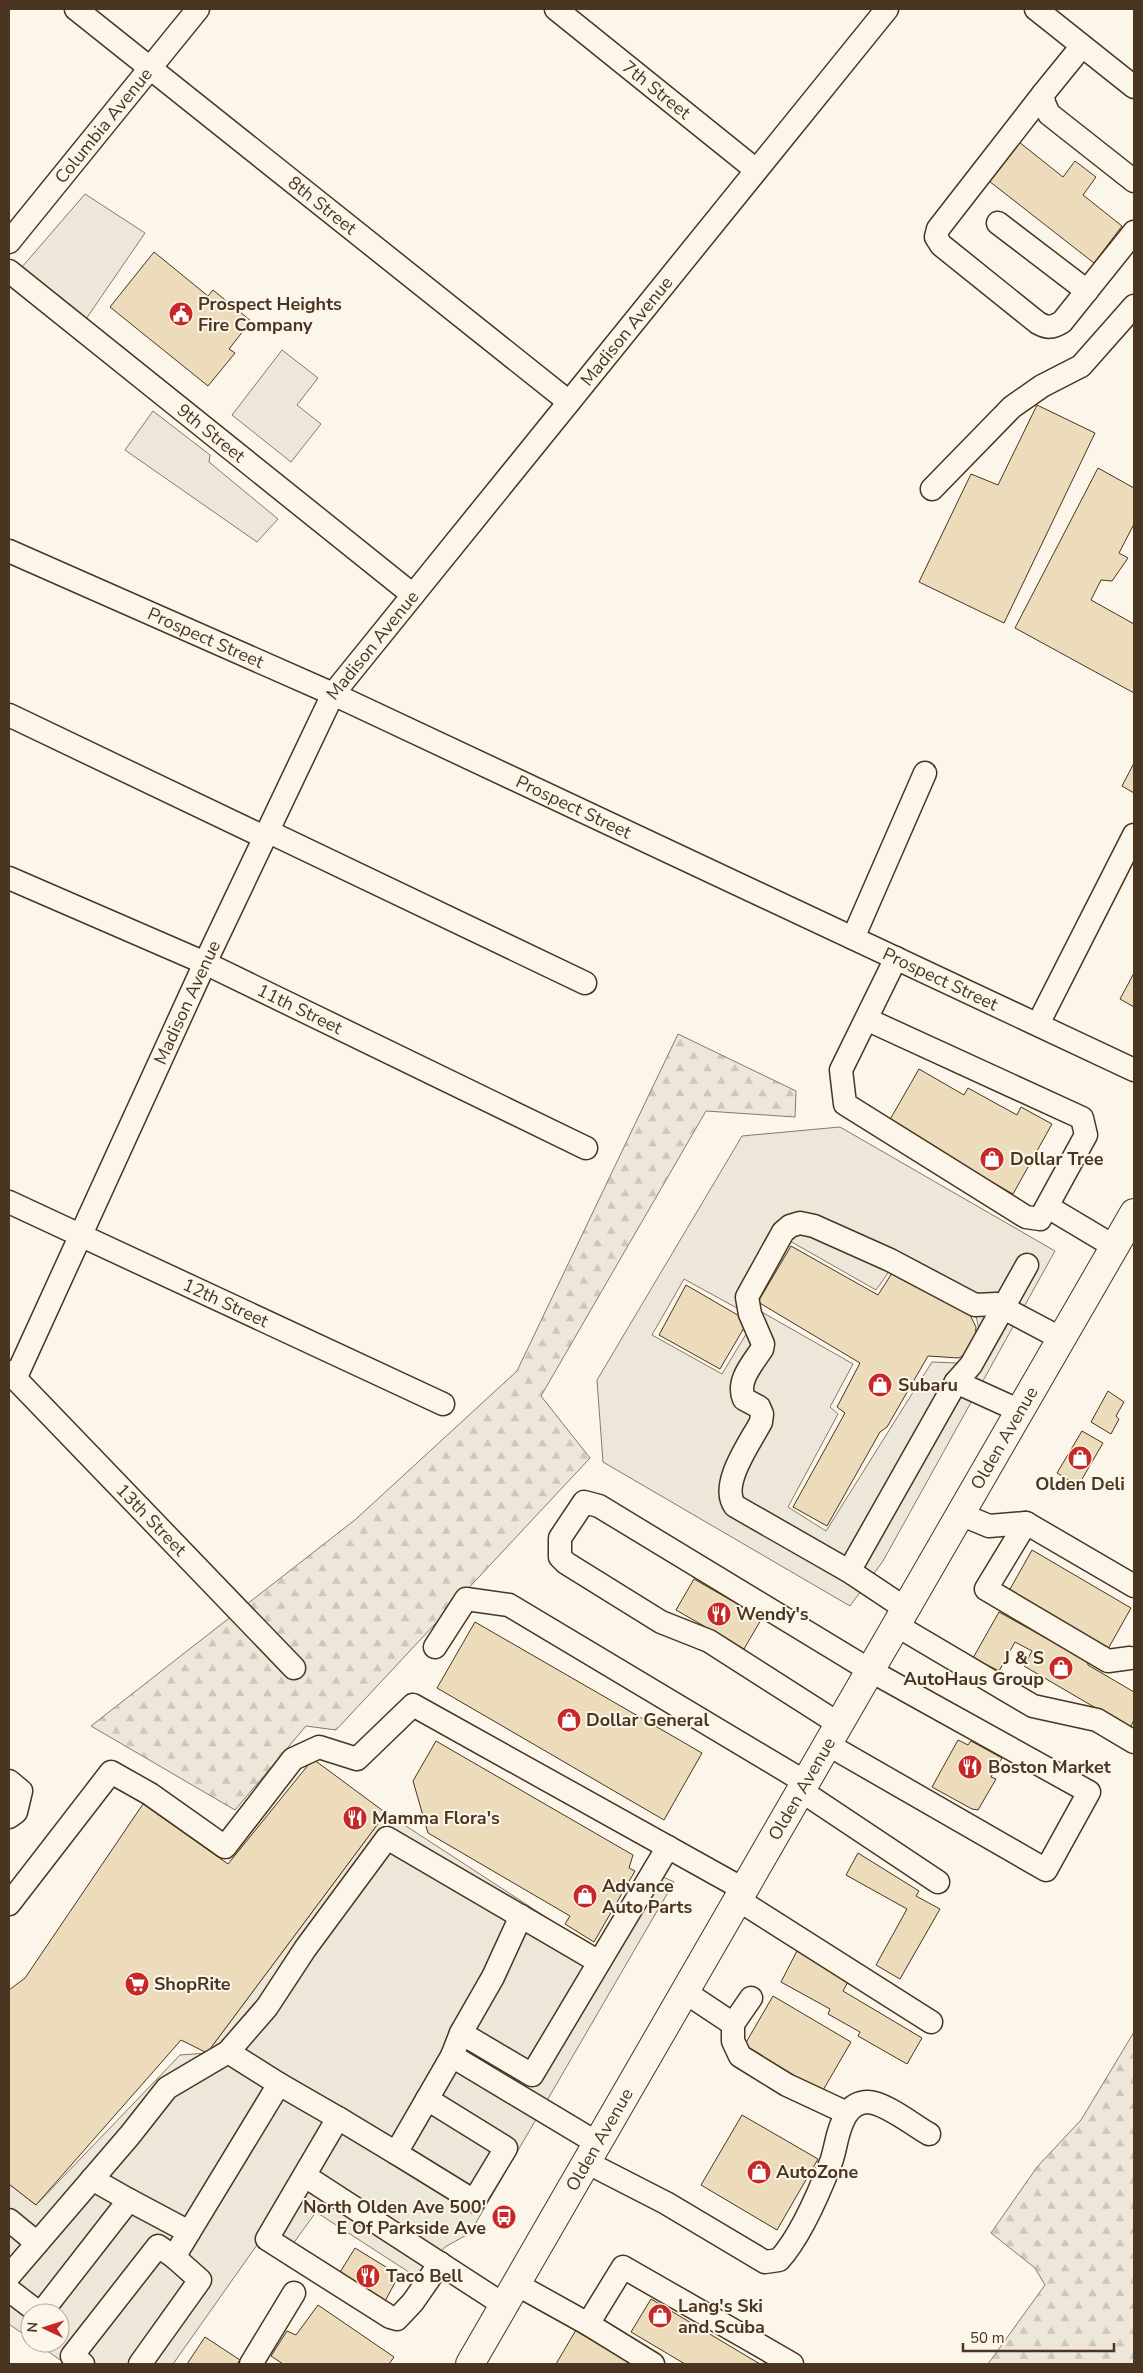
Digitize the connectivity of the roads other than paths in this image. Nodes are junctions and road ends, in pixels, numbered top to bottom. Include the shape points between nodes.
1 (76, 9) edge
2 (198, 9) edge
3 (556, 9) edge
4 (887, 9) edge
5 (1036, 9) edge
6 (1082, 46) junction
7 (150, 68) junction
8 (1134, 87) edge
9 (1043, 94) junction
10 (756, 170) junction
11 (1134, 181) edge
12 (998, 223) dead end
13 (1134, 232) edge
14 (9, 242) edge
15 (9, 271) edge
16 (1087, 291) junction
17 (1134, 306) edge
18 (569, 402) junction
19 (932, 489) dead end
20 (9, 551) edge
21 (412, 595) junction
22 (333, 694) junction
23 (9, 715) edge
24 (925, 773) dead end
25 (266, 834) junction
26 (1134, 835) edge
27 (9, 878) edge
28 (853, 938) junction
29 (896, 958) junction
30 (205, 963) junction
31 (585, 983) dead end
32 (866, 1019) junction
33 (1038, 1024) junction
34 (1134, 1070) edge
35 (586, 1148) dead end
36 (9, 1202) edge
37 (1048, 1207) junction
38 (1134, 1213) edge
39 (81, 1236) junction
40 (1123, 1243) edge
41 (1027, 1266) dead end
42 (1004, 1308) junction
43 (1062, 1339) junction
44 (12, 1376) edge
45 (956, 1382) junction
46 (442, 1404) dead end
47 (1020, 1412) junction
48 (960, 1514) junction
49 (1026, 1523) junction
50 (852, 1573) junction
51 (1134, 1586) edge
52 (901, 1617) junction
53 (435, 1647) dead end
54 (1133, 1657) edge
55 (294, 1668) dead end
56 (871, 1671) junction
57 (833, 1734) junction
58 (1134, 1742) edge
59 (9, 1781) edge
60 (803, 1786) junction
61 (9, 1817) edge
62 (668, 1846) junction
63 (938, 1882) dead end
64 (740, 1894) junction
65 (9, 1904) edge
66 (521, 1916) junction
67 (599, 1962) junction
68 (684, 1992) junction
69 (751, 1998) dead end
70 (930, 2022) dead end
71 (733, 2024) junction
72 (461, 2033) junction
73 (228, 2052) junction
74 (452, 2056) junction
75 (279, 2084) junction
76 (427, 2098) junction
77 (847, 2113) junction
78 (338, 2118) junction
79 (929, 2134) dead end
80 (396, 2152) junction
81 (592, 2152) junction
82 (305, 2176) junction
83 (92, 2179) junction
84 (129, 2200) junction
85 (9, 2220) edge
86 (189, 2232) junction
87 (37, 2242) junction
88 (174, 2257) junction
89 (440, 2263) junction
90 (9, 2276) edge
91 (9, 2290) edge
92 (294, 2293) dead end
93 (510, 2295) junction
94 (27, 2303) edge
95 (48, 2303) edge
96 (588, 2324) junction
97 (83, 2364) edge
98 (140, 2364) edge
99 (251, 2364) edge
100 (470, 2364) edge
101 (654, 2364) edge
102 (792, 2364) edge

1 - 7 street, 8th Street
2 - 7 street, Columbia Avenue
3 - 10 street, 7th Street
4 - 10 street, Madison Avenue
5 - 6 street
6 - 8 street
6 - 9 street
7 - 14 street, Columbia Avenue
7 - 18 street, 8th Street
9 - 11 street via 1048,114
9 - 16 street via 938,229 936,237 948,251 1044,327 1062,322
10 - 18 street, Madison Avenue
12 - 16 street
13 - 16 street
15 - 21 street, 9th Street
17 - 19 street via 1081,366 1042,386 1012,407
18 - 21 street, Madison Avenue
20 - 22 street, Prospect Street
21 - 22 street, Madison Avenue
22 - 25 street, Madison Avenue
22 - 28 street, Prospect Street
23 - 25 street
24 - 28 street
25 - 30 street, Madison Avenue
25 - 31 street
26 - 33 street
27 - 30 street, 11th Street
28 - 29 street, Prospect Street
29 - 32 street
29 - 33 street, Prospect Street
30 - 35 street, 11th Street
30 - 39 street, Madison Avenue
32 - 37 street via 841,1070 845,1104 1026,1217 1040,1219
32 - 37 street via 1082,1118 1086,1135
33 - 34 street, Prospect Street
36 - 39 street, 12th Street
37 - 40 street
38 - 40 main road, Olden Avenue
39 - 44 street, Madison Avenue
39 - 46 street, 12th Street
40 - 43 main road, Olden Avenue
41 - 42 street
42 - 43 street
42 - 45 street via 972,1365
42 - 50 street via 996,1304 975,1305 890,1260 814,1226 800,1224 783,1232 747,1297 762,1348 744,1378 742,1394 744,1399 760,1407 762,1414 731,1480 730,1500 735,1506
43 - 47 main road, Olden Avenue
44 - 55 street, 13th Street
45 - 47 street
45 - 50 street via 852,1566
47 - 48 main road, Olden Avenue
48 - 49 street via 989,1526
48 - 52 main road, Olden Avenue
49 - 51 street
49 - 54 street via 986,1589 1108,1661
50 - 52 street
52 - 56 main road, Olden Avenue
52 - 58 street via 1034,1706 1097,1720
53 - 60 street via 466,1600 509,1605
56 - 57 main road, Olden Avenue
56 - 57 street via 1089,1792 1046,1870
56 - 57 street via 599,1506 584,1502 560,1538 560,1556 566,1563 661,1622 709,1641
57 - 60 main road, Olden Avenue
59 - 61 street via 21,1791 16,1812
60 - 63 street
60 - 64 main road, Olden Avenue
62 - 64 street
62 - 65 street via 413,1705 358,1759 319,1747 294,1759 225,1846 150,1794 111,1772
62 - 67 street
64 - 68 main road, Olden Avenue
64 - 70 street
66 - 67 street
66 - 72 street via 493,1977
66 - 73 street via 387,1838 305,1949 267,2007
67 - 72 street via 532,2075
68 - 71 street
68 - 81 main road, Olden Avenue
69 - 71 street
71 - 77 street via 733,2041 740,2056 787,2085
72 - 74 street
73 - 75 street
73 - 83 street via 167,2088
74 - 76 street
74 - 81 street
75 - 78 street
75 - 86 street
76 - 80 street
76 - 80 street via 506,2148 474,2201
77 - 79 street via 858,2103 869,2102 880,2105
77 - 81 street via 836,2135 831,2160 787,2251 778,2260 765,2262 666,2203
78 - 80 street
78 - 82 street
81 - 93 main road, Olden Avenue
82 - 89 street
82 - 89 street via 267,2239 390,2318 397,2318 413,2302
83 - 84 street
83 - 87 street
84 - 86 street
84 - 95 street
85 - 87 street
86 - 88 street
87 - 90 street
88 - 97 street via 158,2246 72,2356
88 - 98 street via 200,2280
89 - 93 street
91 - 94 street
92 - 99 street
93 - 96 street
93 - 100 main road, Olden Avenue
96 - 101 street
96 - 102 street via 622,2267

